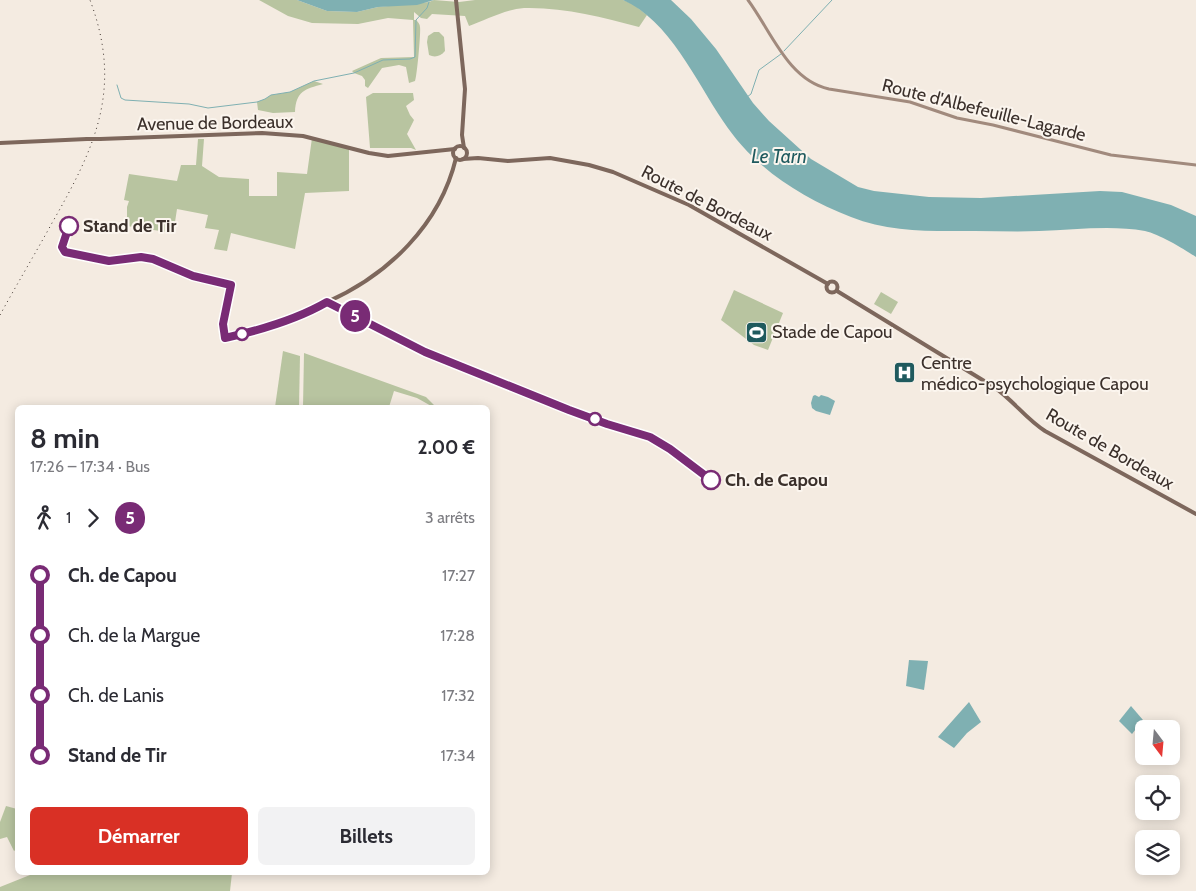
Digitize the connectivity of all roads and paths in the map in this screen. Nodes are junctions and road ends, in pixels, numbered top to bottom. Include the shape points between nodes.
1 (456, 0) edge
2 (748, 0) edge
3 (462, 135) junction
4 (0, 143) edge
5 (455, 148) junction
6 (465, 150) junction
7 (442, 151) junction
8 (456, 158) junction
9 (478, 158) junction
10 (463, 159) junction
11 (1196, 165) edge
12 (454, 169) junction
13 (828, 284) junction
14 (837, 291) junction
15 (327, 302) dead end
16 (1196, 514) edge

1 - 3 main road via 465,89
2 - 11 main road, Route d'Albefeuille-Lagarde via 790,63 817,86 910,102 957,118 1111,155
3 - 5 main road
3 - 6 main road
4 - 7 main road, Avenue de Bordeaux, bridge via 276,133 308,137 388,156
5 - 6 main road via 460,146
5 - 7 main road, Avenue de Bordeaux
5 - 8 main road via 453,154
6 - 9 main road, Route de Bordeaux
6 - 10 main road
7 - 8 main road
8 - 10 main road
8 - 12 main road
9 - 10 main road, Route de Bordeaux
9 - 13 main road, Route de Bordeaux via 508,161 550,158 613,172 693,207
10 - 12 main road
12 - 15 main road via 443,195 412,242 362,285
13 - 14 main road via 829,292
13 - 14 main road via 836,283
14 - 16 main road, Route de Bordeaux via 1001,392 1046,431

